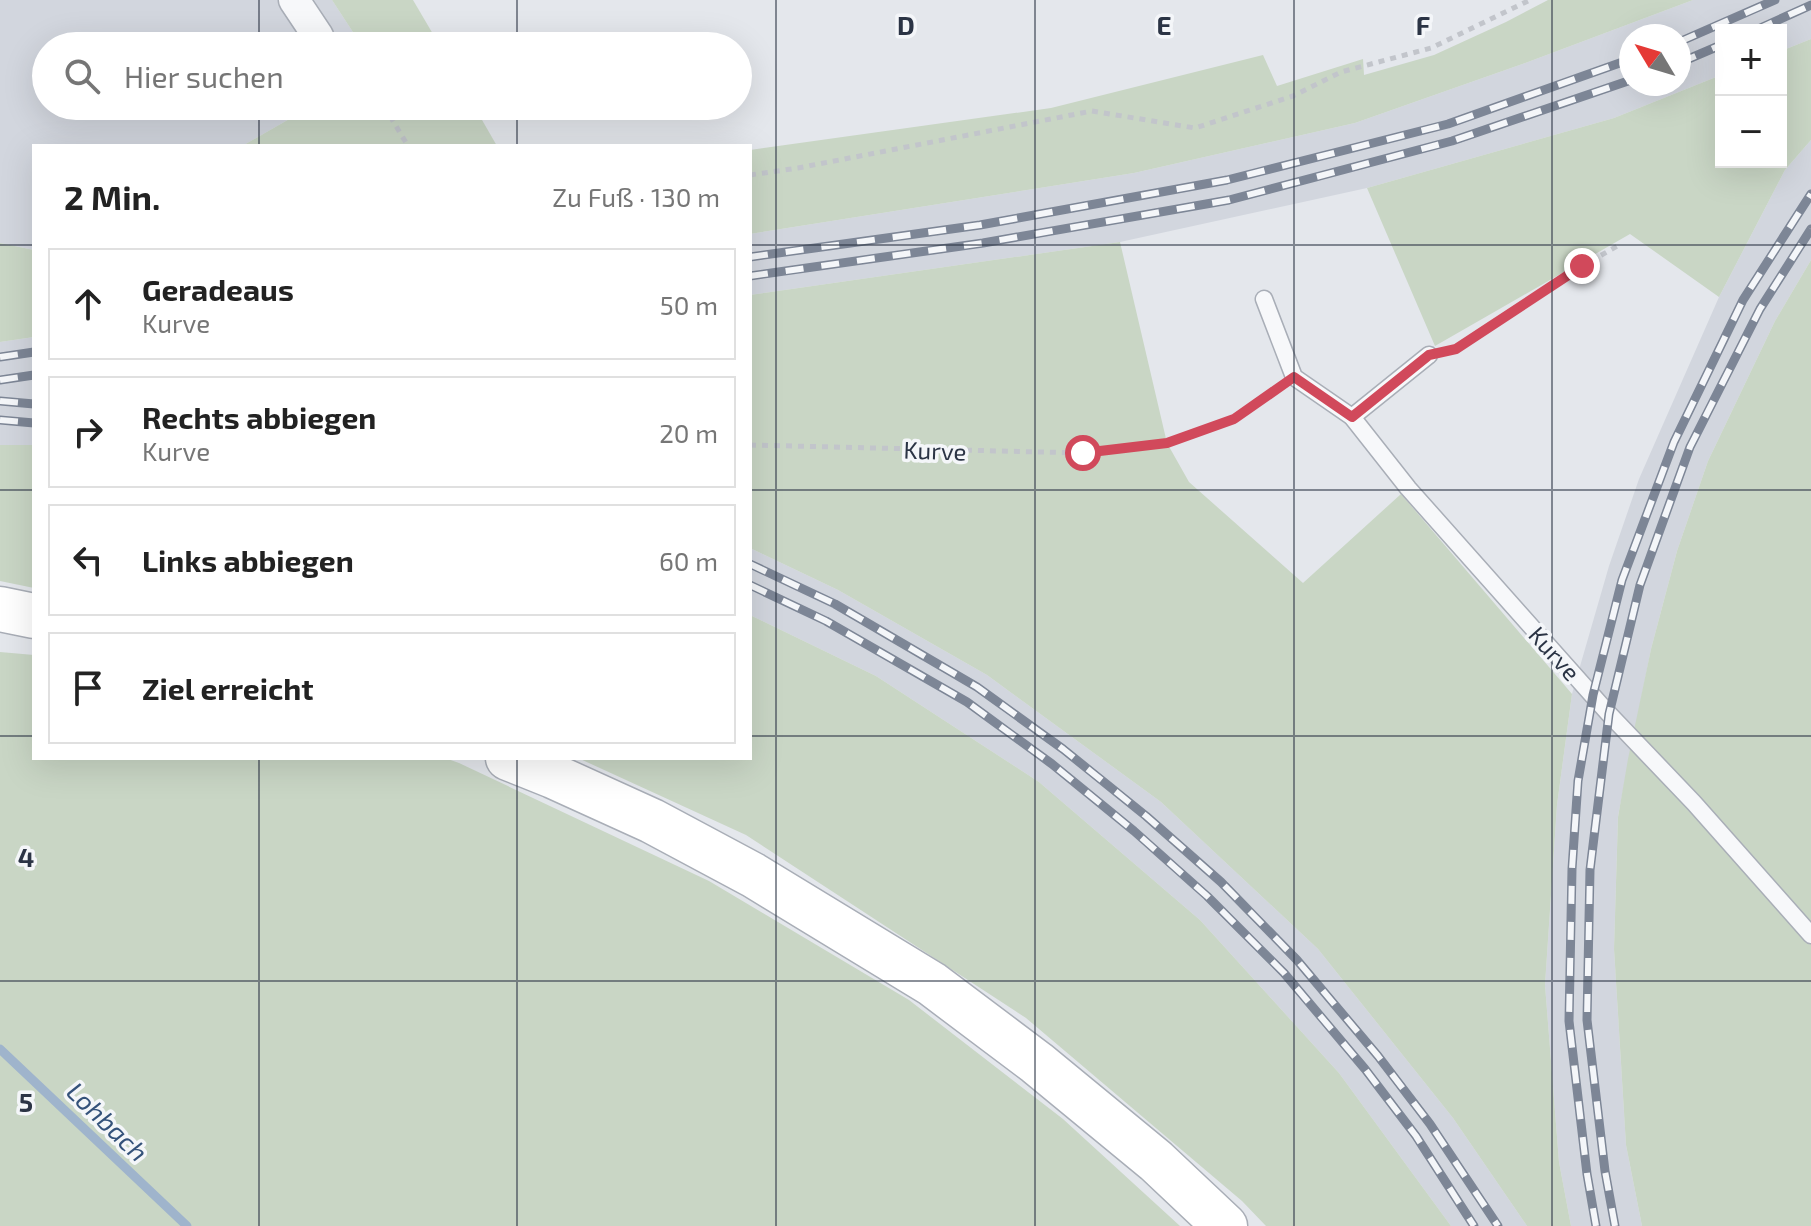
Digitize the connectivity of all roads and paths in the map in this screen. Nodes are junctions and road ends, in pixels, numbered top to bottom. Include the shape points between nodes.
1 (294, 0) edge
2 (1530, 0) edge
3 (315, 32) edge
4 (392, 120) edge
5 (407, 144) edge
6 (752, 175) edge
7 (1621, 244) dead end
8 (1264, 299) dead end
9 (1429, 355) joint
10 (1294, 377) junction
11 (1352, 417) junction
12 (752, 445) edge
13 (0, 609) edge
14 (32, 616) edge
15 (513, 760) edge
16 (1811, 935) edge
17 (1225, 1226) edge

1 - 3 street
2 - 6 path via 1431,48 1341,72 1293,96 1195,128 1092,111
4 - 5 path
7 - 9 path via 1456,349
8 - 10 lane
9 - 11 lane
10 - 11 lane, Kurve
10 - 12 path, Kurve via 1234,419 1153,445 1044,454
11 - 16 lane, Kurve via 1408,488
13 - 14 main road
15 - 17 main road via 652,821 753,875 932,984 1156,1161

